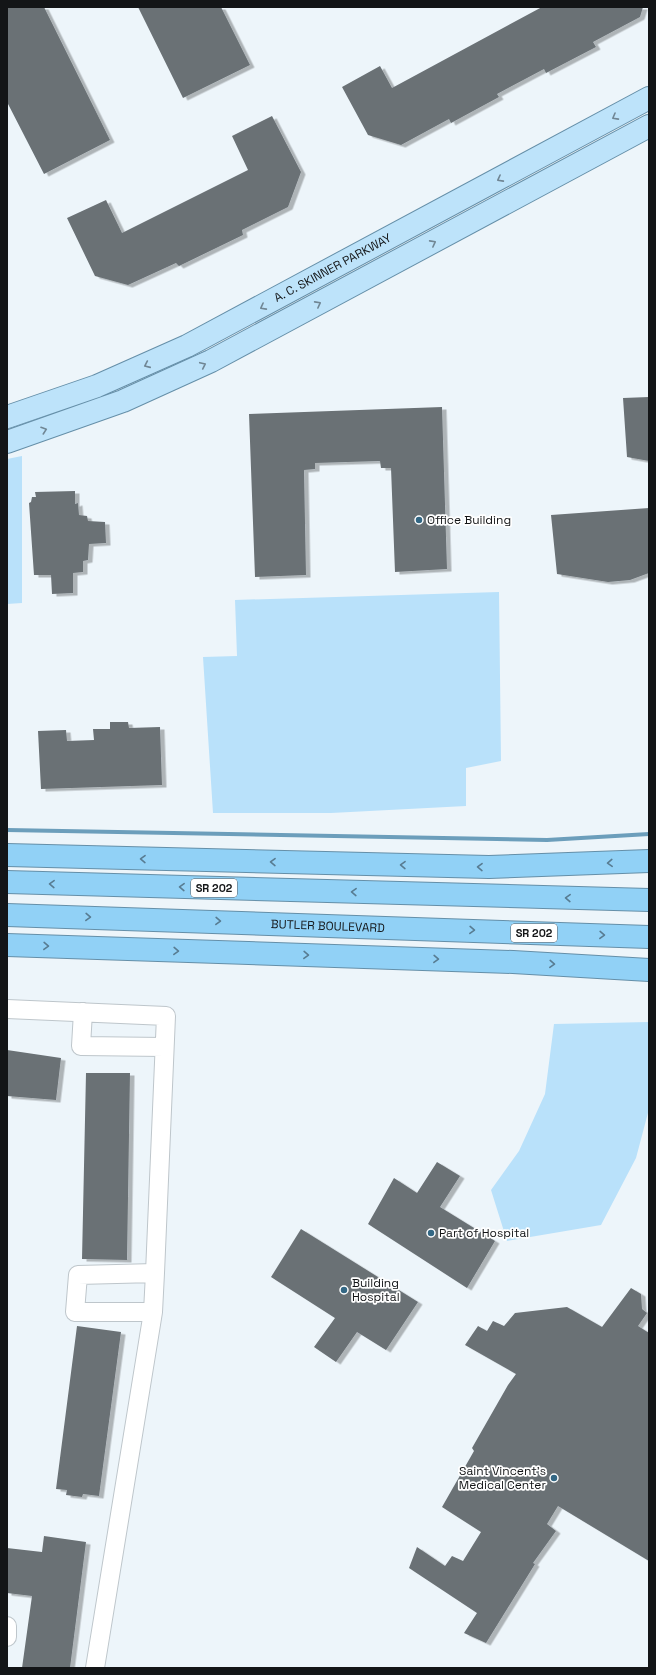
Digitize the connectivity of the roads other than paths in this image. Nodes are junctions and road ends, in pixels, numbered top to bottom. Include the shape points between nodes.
1 (649, 98) edge
2 (649, 126) edge
3 (7, 418) edge
4 (7, 442) edge
5 (7, 855) edge
6 (649, 861) edge
7 (7, 882) edge
8 (649, 900) edge
9 (7, 915) edge
10 (649, 937) edge
11 (7, 945) edge
12 (649, 970) edge
13 (7, 1009) edge
14 (83, 1012) junction
15 (164, 1047) junction
16 (156, 1273) junction
17 (153, 1312) junction
18 (7, 1626) edge
19 (7, 1637) edge
20 (95, 1668) edge

1 -> 3 main road, A. C. SKINNER PARKWAY via 187,346 97,386
4 -> 2 main road, A. C. SKINNER PARKWAY via 123,401 211,362
6 -> 5 highway via 473,867
8 -> 7 highway, SR 202
9 -> 10 highway, BUTLER BOULEVARD / SR 202
11 -> 12 highway via 513,962
13 - 14 street
14 - 15 street via 166,1016
14 - 15 street via 82,1046
15 - 16 street
16 - 17 street
16 - 17 street via 78,1275 75,1312
17 - 20 street
18 - 19 street

